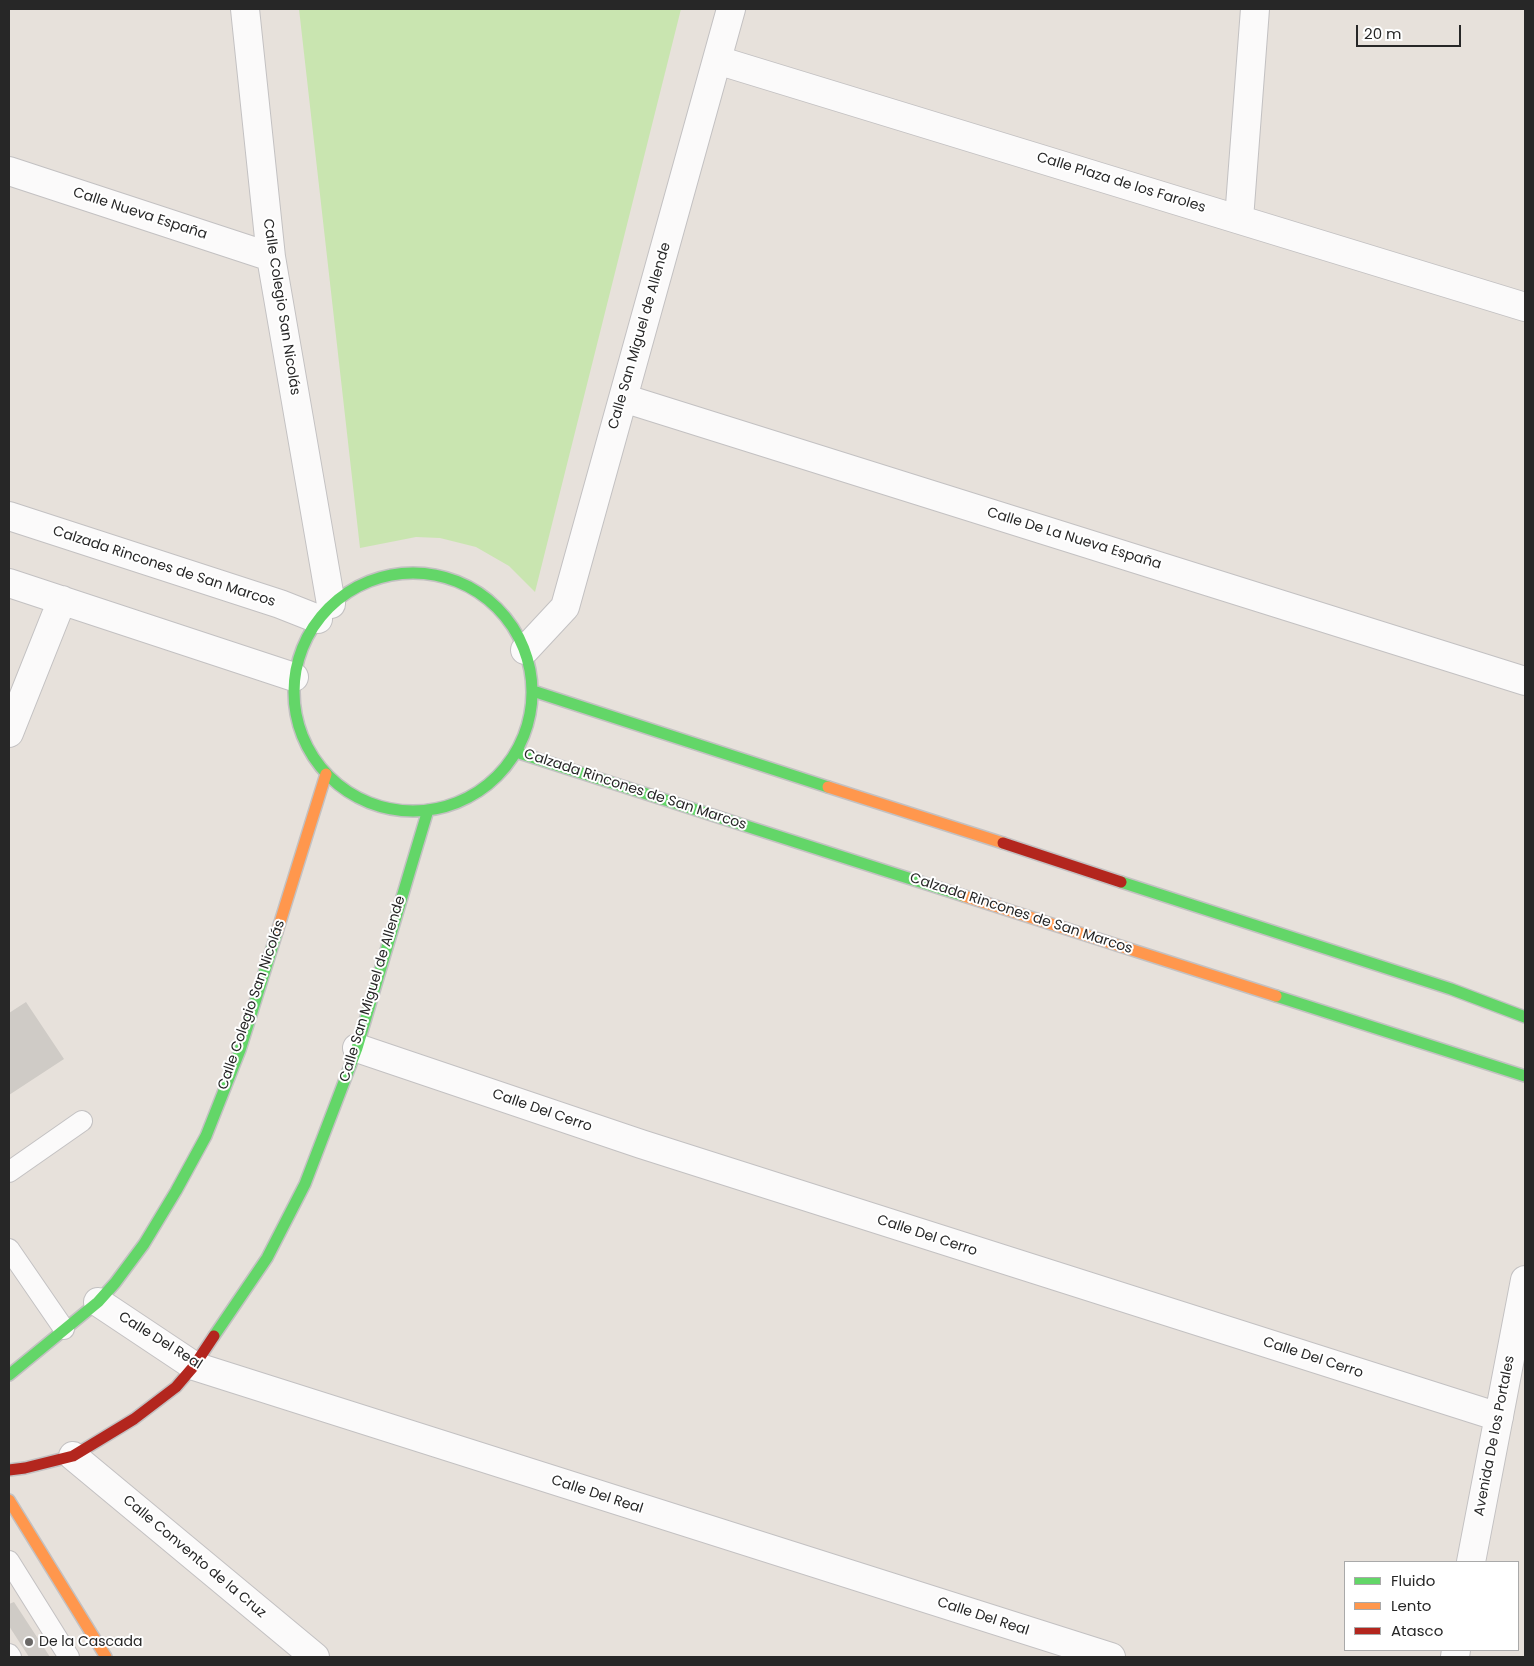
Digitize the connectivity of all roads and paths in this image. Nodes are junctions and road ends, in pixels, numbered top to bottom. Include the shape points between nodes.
1 (245, 9) edge
2 (731, 9) edge
3 (1255, 9) edge
4 (717, 60) junction
5 (9, 171) edge
6 (1239, 219) junction
7 (270, 256) junction
8 (1525, 307) edge
9 (623, 398) junction
10 (9, 516) edge
11 (9, 583) edge
12 (62, 600) junction
13 (325, 611) junction
14 (525, 650) junction
15 (294, 677) junction
16 (1525, 681) edge
17 (533, 691) junction
18 (9, 733) edge
19 (516, 752) junction
20 (326, 774) junction
21 (428, 810) junction
22 (1525, 1017) edge
23 (357, 1048) junction
24 (1525, 1076) edge
25 (82, 1121) dead end
26 (9, 1172) edge
27 (9, 1249) edge
28 (1525, 1280) edge
29 (98, 1302) junction
30 (64, 1329) junction
31 (194, 1366) junction
32 (9, 1375) edge
33 (1499, 1417) junction
34 (73, 1456) junction
35 (9, 1470) edge
36 (9, 1500) edge
37 (9, 1561) edge
38 (1471, 1561) edge
39 (9, 1654) edge
40 (11, 1657) edge
41 (69, 1657) edge
42 (106, 1657) edge
43 (315, 1657) edge
44 (1111, 1657) edge

1 - 7 street, Calle Colegio San Nicolás
2 - 4 street, Calle San Miguel de Allende
3 - 6 street
4 - 6 street, Calle Plaza de los Faroles
4 - 9 street, Calle San Miguel de Allende
5 - 7 street, Calle Nueva España
6 - 8 street, Calle Plaza de los Faroles
7 - 13 street, Calle Colegio San Nicolás
9 - 14 street, Calle San Miguel de Allende via 565,607
9 - 16 street, Calle De La Nueva España
10 - 13 street, Calzada Rincones de San Marcos via 271,601
11 - 12 street
12 - 15 street
12 - 18 street
13 - 14 street via 347,592 374,579 405,573 435,574 464,584 490,601 511,623
13 - 15 street via 307,635
14 - 17 street
15 - 20 street via 294,710 305,744
17 - 19 street via 529,722
17 - 22 street via 1451,989
19 - 21 street via 500,774 479,791 454,803
19 - 24 street, Calzada Rincones de San Marcos
20 - 21 street via 348,792 373,804 400,810
20 - 29 street, Calle Colegio San Nicolás via 240,1050 206,1136 144,1244
21 - 23 street, Calle San Miguel de Allende
23 - 31 street, Calle San Miguel de Allende via 305,1184 267,1258
23 - 33 street, Calle Del Cerro via 641,1144
25 - 26 lane
27 - 30 lane
28 - 33 street, Avenida De los Portales
29 - 30 street, Calle Colegio San Nicolás
29 - 31 street, Calle Del Real
30 - 32 street, Calle Colegio San Nicolás
31 - 34 street, Calle San Miguel de Allende via 176,1387 134,1419
31 - 44 street, Calle Del Real
33 - 38 street, Avenida De los Portales
34 - 35 street, Calle San Miguel de Allende
34 - 43 street, Calle Convento de la Cruz
36 - 42 street
37 - 41 lane
39 - 40 lane

